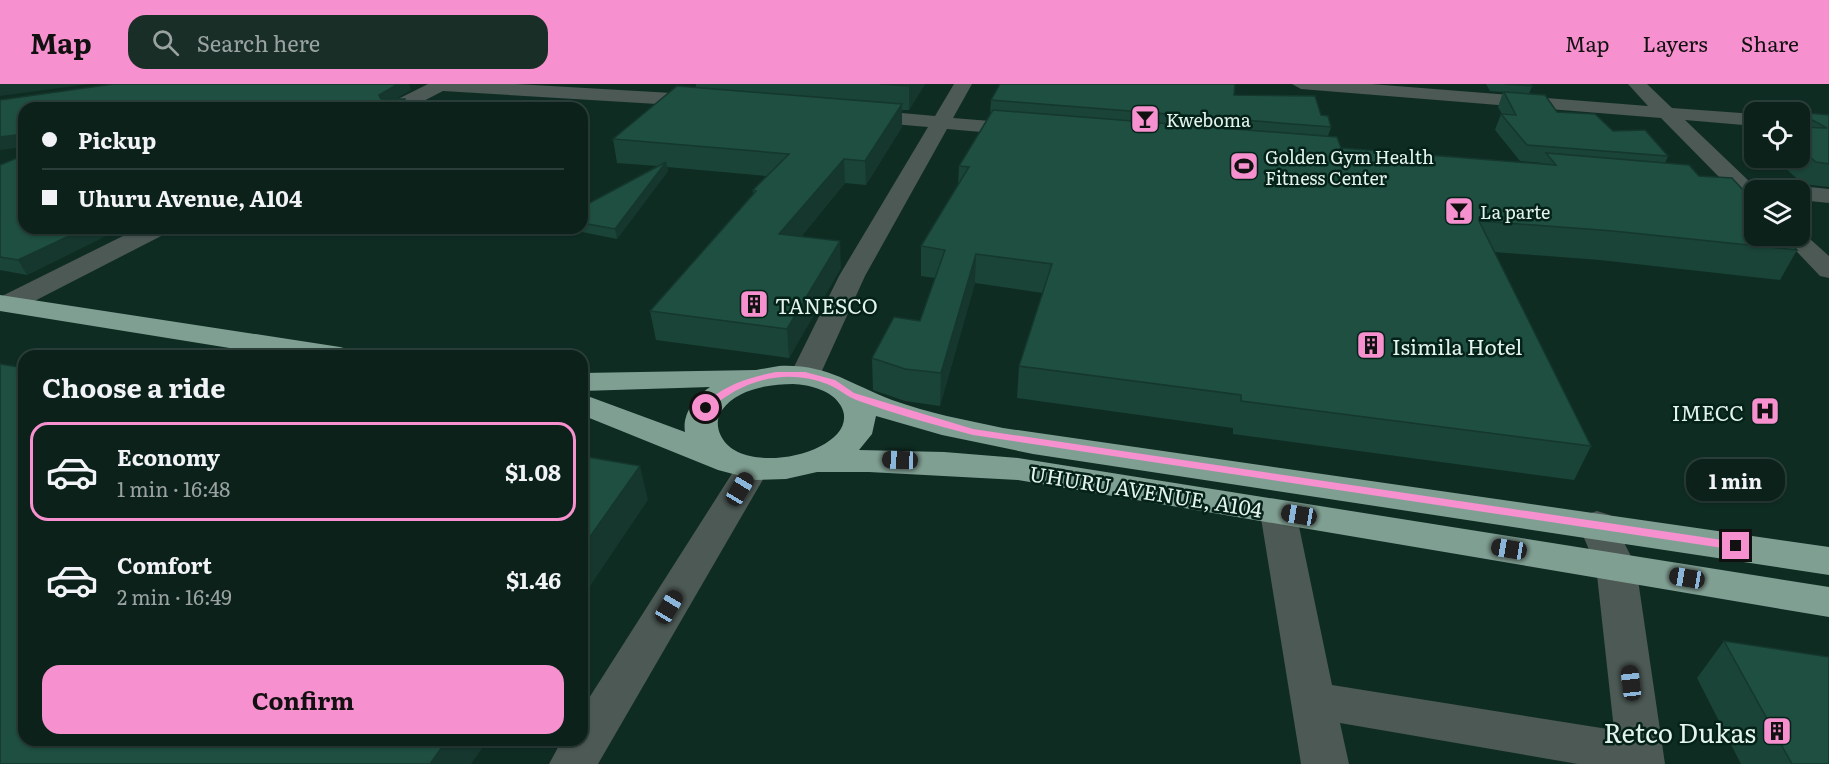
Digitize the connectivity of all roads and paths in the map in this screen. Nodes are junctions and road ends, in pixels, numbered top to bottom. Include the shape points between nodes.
1 (963, 84) edge
2 (1301, 84) edge
3 (1637, 84) edge
4 (441, 85) edge
5 (407, 102) edge
6 (723, 102) edge
7 (836, 113) edge
8 (1668, 113) junction
9 (1744, 119) edge
10 (939, 123) junction
11 (1044, 132) edge
12 (1673, 183) edge
13 (1744, 189) edge
14 (1744, 193) edge
15 (1810, 194) edge
16 (1829, 196) edge
17 (146, 234) edge
18 (1804, 246) edge
19 (1829, 270) edge
20 (4, 303) edge
21 (302, 350) edge
22 (791, 375) junction
23 (588, 382) edge
24 (850, 395) junction
25 (588, 406) edge
26 (817, 462) junction
27 (739, 465) junction
28 (1278, 512) junction
29 (1597, 524) junction
30 (1829, 561) edge
31 (1616, 566) junction
32 (1829, 602) edge
33 (1313, 700) junction
34 (588, 737) edge
35 (583, 746) edge
36 (1640, 759) edge
37 (573, 764) edge
38 (1325, 764) edge

1 - 10 street
2 - 8 street
3 - 8 street
4 - 5 street
4 - 6 street
7 - 10 street
8 - 9 street
8 - 13 street
10 - 11 street
10 - 22 street
12 - 14 street
15 - 16 street
17 - 20 street
18 - 19 street
20 - 21 highway
22 - 23 highway
22 - 24 highway via 832,382
22 - 27 highway via 739,384 706,408 700,427 706,445
24 - 26 highway via 860,412 857,430 842,448
24 - 29 highway, UHURU AVENUE, A104 via 973,432
25 - 27 highway
26 - 27 highway via 785,470
26 - 28 highway, UHURU AVENUE, A104 via 881,459 966,463
27 - 34 street
28 - 31 highway, UHURU AVENUE, A104
28 - 33 street
29 - 30 highway, UHURU AVENUE, A104
29 - 31 street
31 - 32 highway, UHURU AVENUE, A104
31 - 36 street
33 - 36 street
33 - 38 street
35 - 37 street

